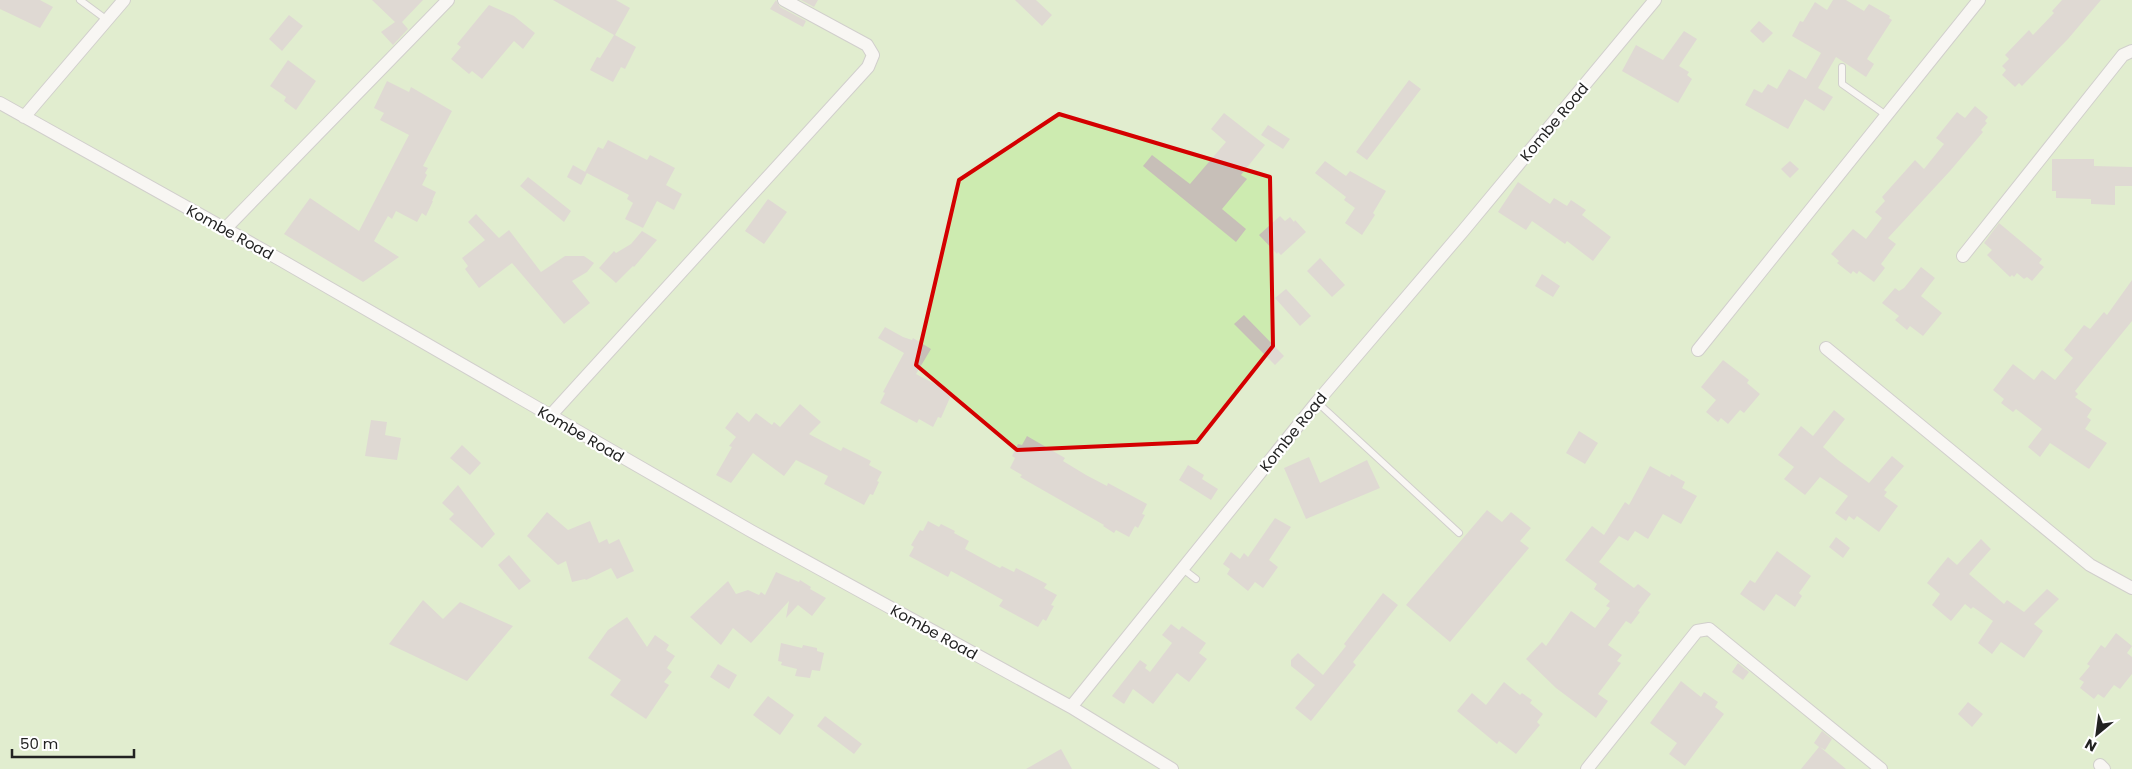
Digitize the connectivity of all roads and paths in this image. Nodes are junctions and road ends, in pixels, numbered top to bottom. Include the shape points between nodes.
1 (80, 0) edge
2 (124, 0) edge
3 (448, 0) edge
4 (784, 0) edge
5 (1655, 0) edge
6 (1979, 0) edge
7 (107, 20) junction
8 (2132, 51) edge
9 (1842, 67) dead end
10 (0, 103) edge
11 (1886, 115) junction
12 (24, 117) junction
13 (224, 229) junction
14 (1963, 256) dead end
15 (1826, 348) dead end
16 (1698, 350) dead end
17 (1317, 402) junction
18 (550, 416) junction
19 (1459, 533) dead end
20 (1183, 569) junction
21 (1196, 579) dead end
22 (2132, 588) edge
23 (1072, 707) junction
24 (1172, 769) edge
25 (1587, 769) edge
26 (1881, 769) edge

1 - 7 lane
2 - 7 street
3 - 13 street
4 - 18 street via 867,45 873,55 868,67
5 - 17 street, Kombe Road
6 - 11 street
7 - 12 street
8 - 14 street via 2123,55
9 - 11 lane via 1842,84
10 - 12 street, Kombe Road
11 - 16 street
12 - 13 street, Kombe Road
13 - 18 street, Kombe Road
15 - 22 street via 2090,564
17 - 19 lane
17 - 20 street, Kombe Road
18 - 23 street, Kombe Road
20 - 21 lane
20 - 23 street, Kombe Road
23 - 24 street
25 - 26 street via 1697,631 1709,629

